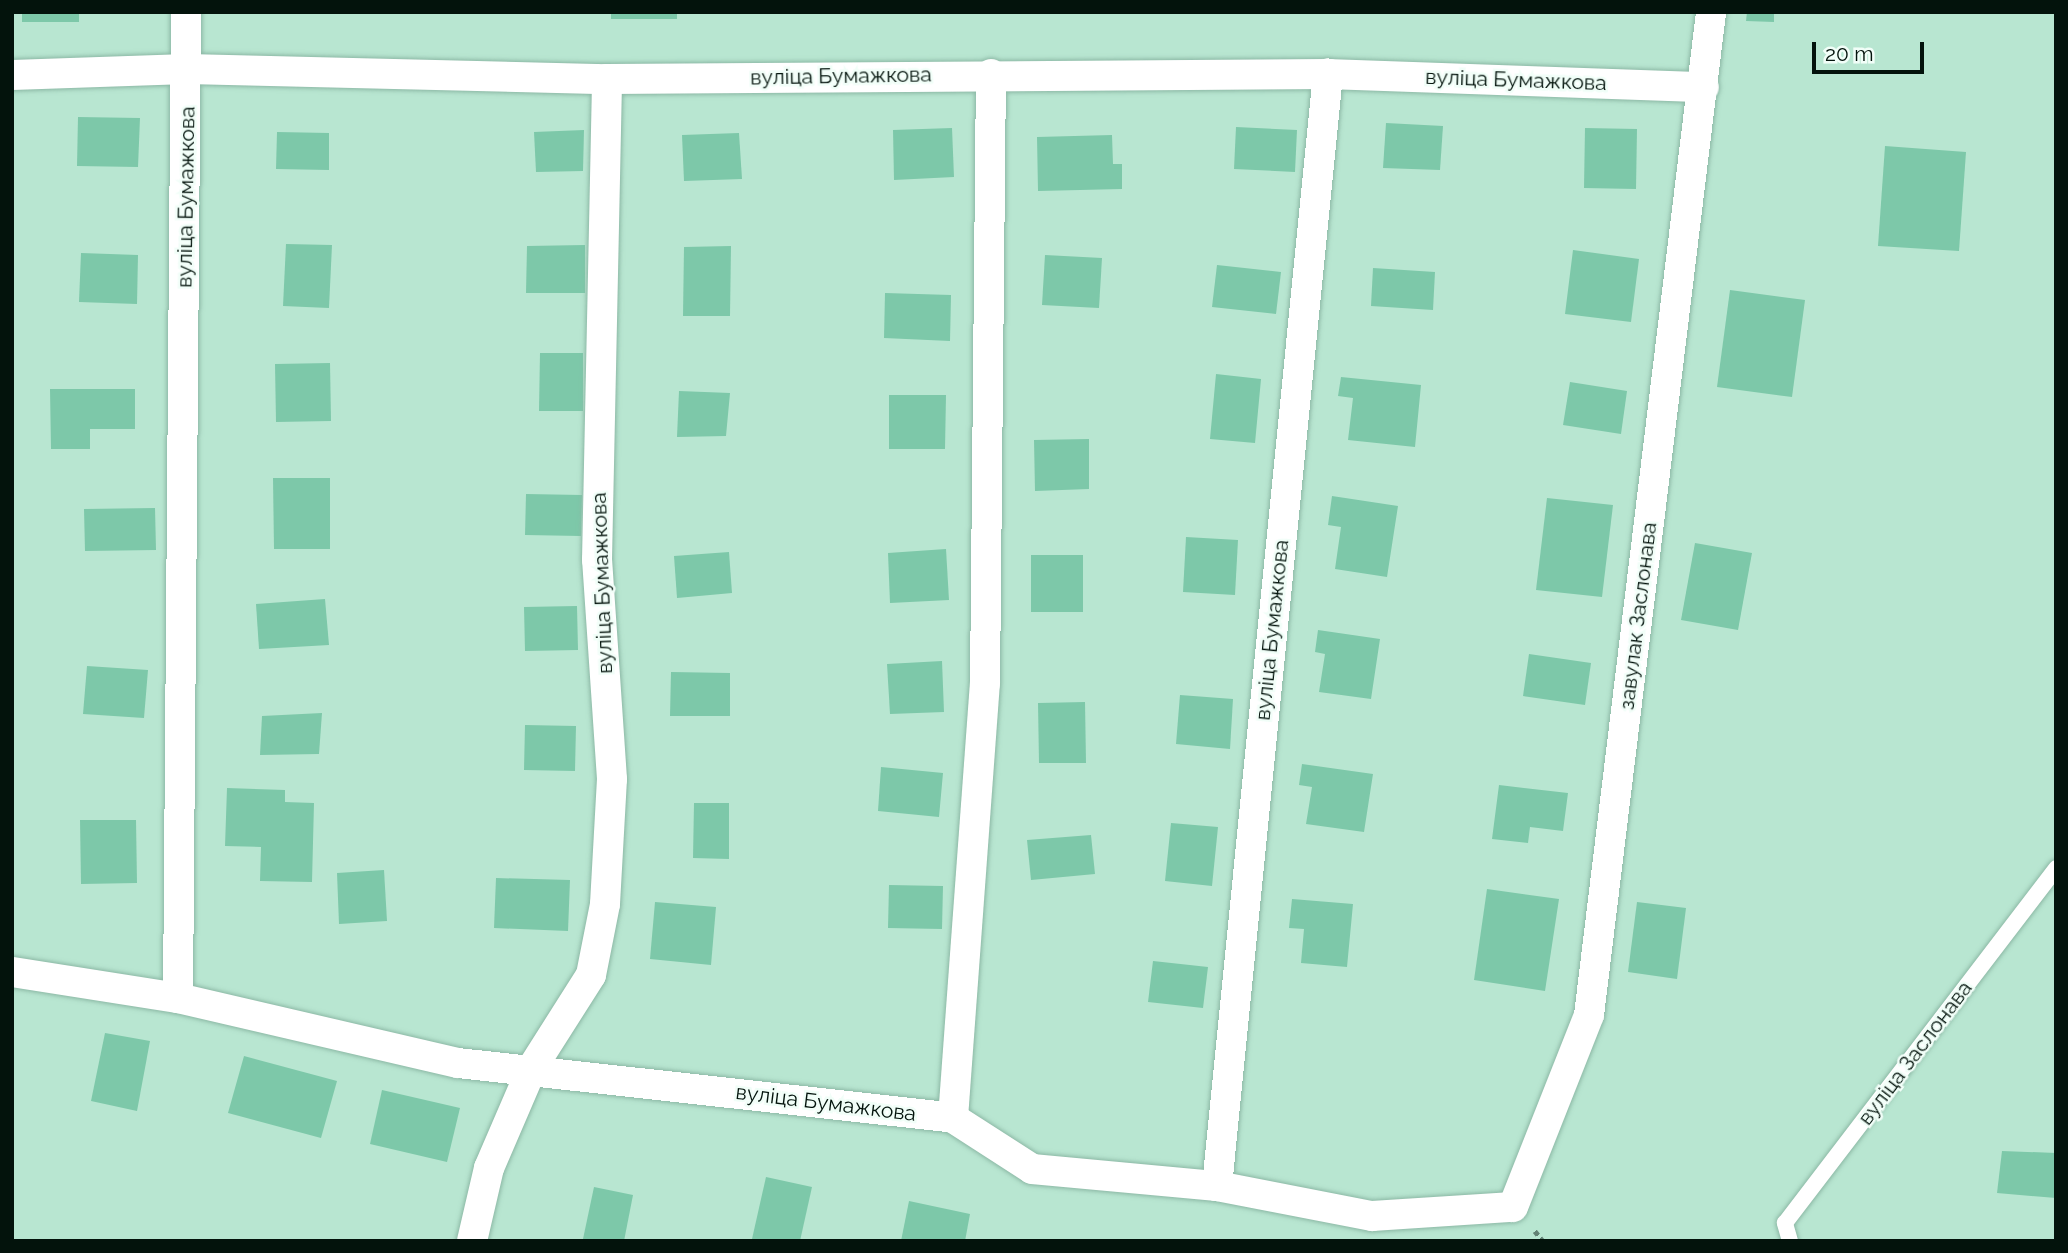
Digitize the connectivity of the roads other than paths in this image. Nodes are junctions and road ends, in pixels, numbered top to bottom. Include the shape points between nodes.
1 (186, 12) edge
2 (1711, 12) edge
3 (187, 68) junction
4 (990, 74) junction
5 (1328, 74) junction
6 (12, 75) edge
7 (607, 79) junction
8 (1704, 87) junction
9 (2056, 868) edge
10 (12, 972) edge
11 (178, 998) junction
12 (532, 1068) junction
13 (953, 1118) junction
14 (1217, 1186) junction
15 (1513, 1207) joint
16 (472, 1241) edge
17 (1790, 1241) edge

1 - 3 street
2 - 8 street, завулак Заслонава
3 - 6 street, вуліца Бумажкова
3 - 7 street, вуліца Бумажкова
3 - 11 street, вуліца Бумажкова
4 - 5 street, вуліца Бумажкова
4 - 7 street, вуліца Бумажкова
4 - 13 street via 985,684
5 - 8 street, вуліца Бумажкова
5 - 14 street, вуліца Бумажкова
7 - 12 street, вуліца Бумажкова via 597,560 612,779 605,904 591,975
8 - 15 street, завулак Заслонава via 1589,1015
9 - 17 lane, вуліца Заслонава via 1785,1223
10 - 11 street, вуліца Бумажкова
11 - 12 street, вуліца Бумажкова via 458,1063
12 - 13 street, вуліца Бумажкова
12 - 16 street, вуліца Бумажкова via 489,1168
13 - 14 street, вуліца Бумажкова via 1032,1169
14 - 15 street, вуліца Бумажкова via 1372,1216

